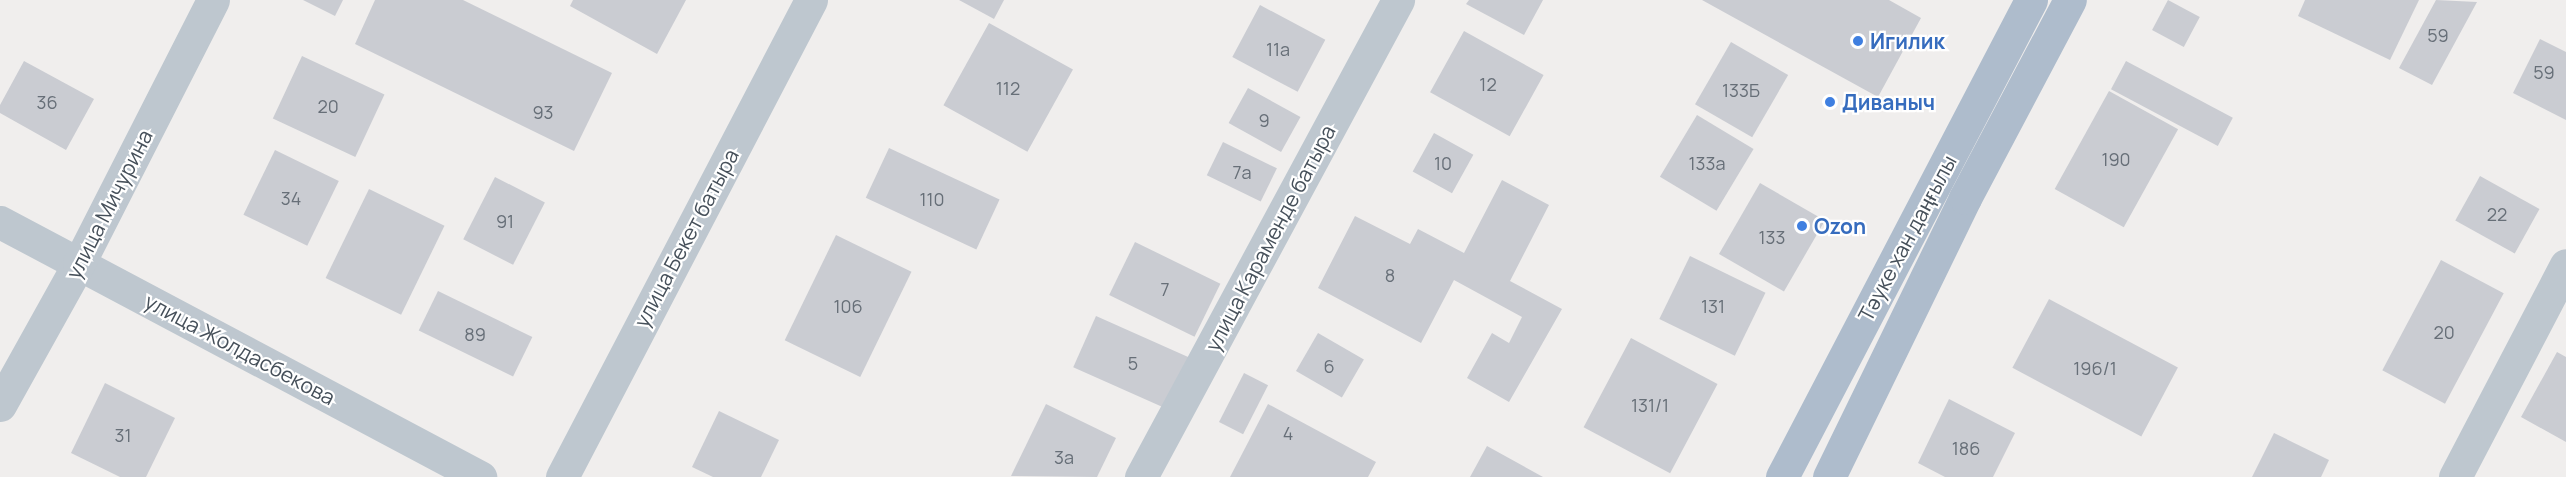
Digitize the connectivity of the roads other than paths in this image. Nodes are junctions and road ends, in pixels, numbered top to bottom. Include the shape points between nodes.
1 (213, 0) edge
2 (811, 0) edge
3 (1398, 0) edge
4 (2031, 0) edge
5 (2070, 0) edge
6 (0, 222) edge
7 (79, 263) junction
8 (2566, 265) edge
9 (0, 405) edge
10 (480, 477) edge
11 (562, 477) edge
12 (1141, 477) edge
13 (1782, 477) edge
14 (1829, 477) edge
15 (2455, 477) edge

1 - 7 street, улица Мичурина
2 - 11 street, улица Бекет батыра
3 - 12 street, улица Караменде батыра
4 - 13 main road, Тәуке хан даңғылы
5 - 14 main road, Тәуке хан даңғылы via 1965,198
6 - 7 street, улица Жолдасбекова
7 - 9 street, улица Мичурина
7 - 10 street, улица Жолдасбекова
8 - 15 street

